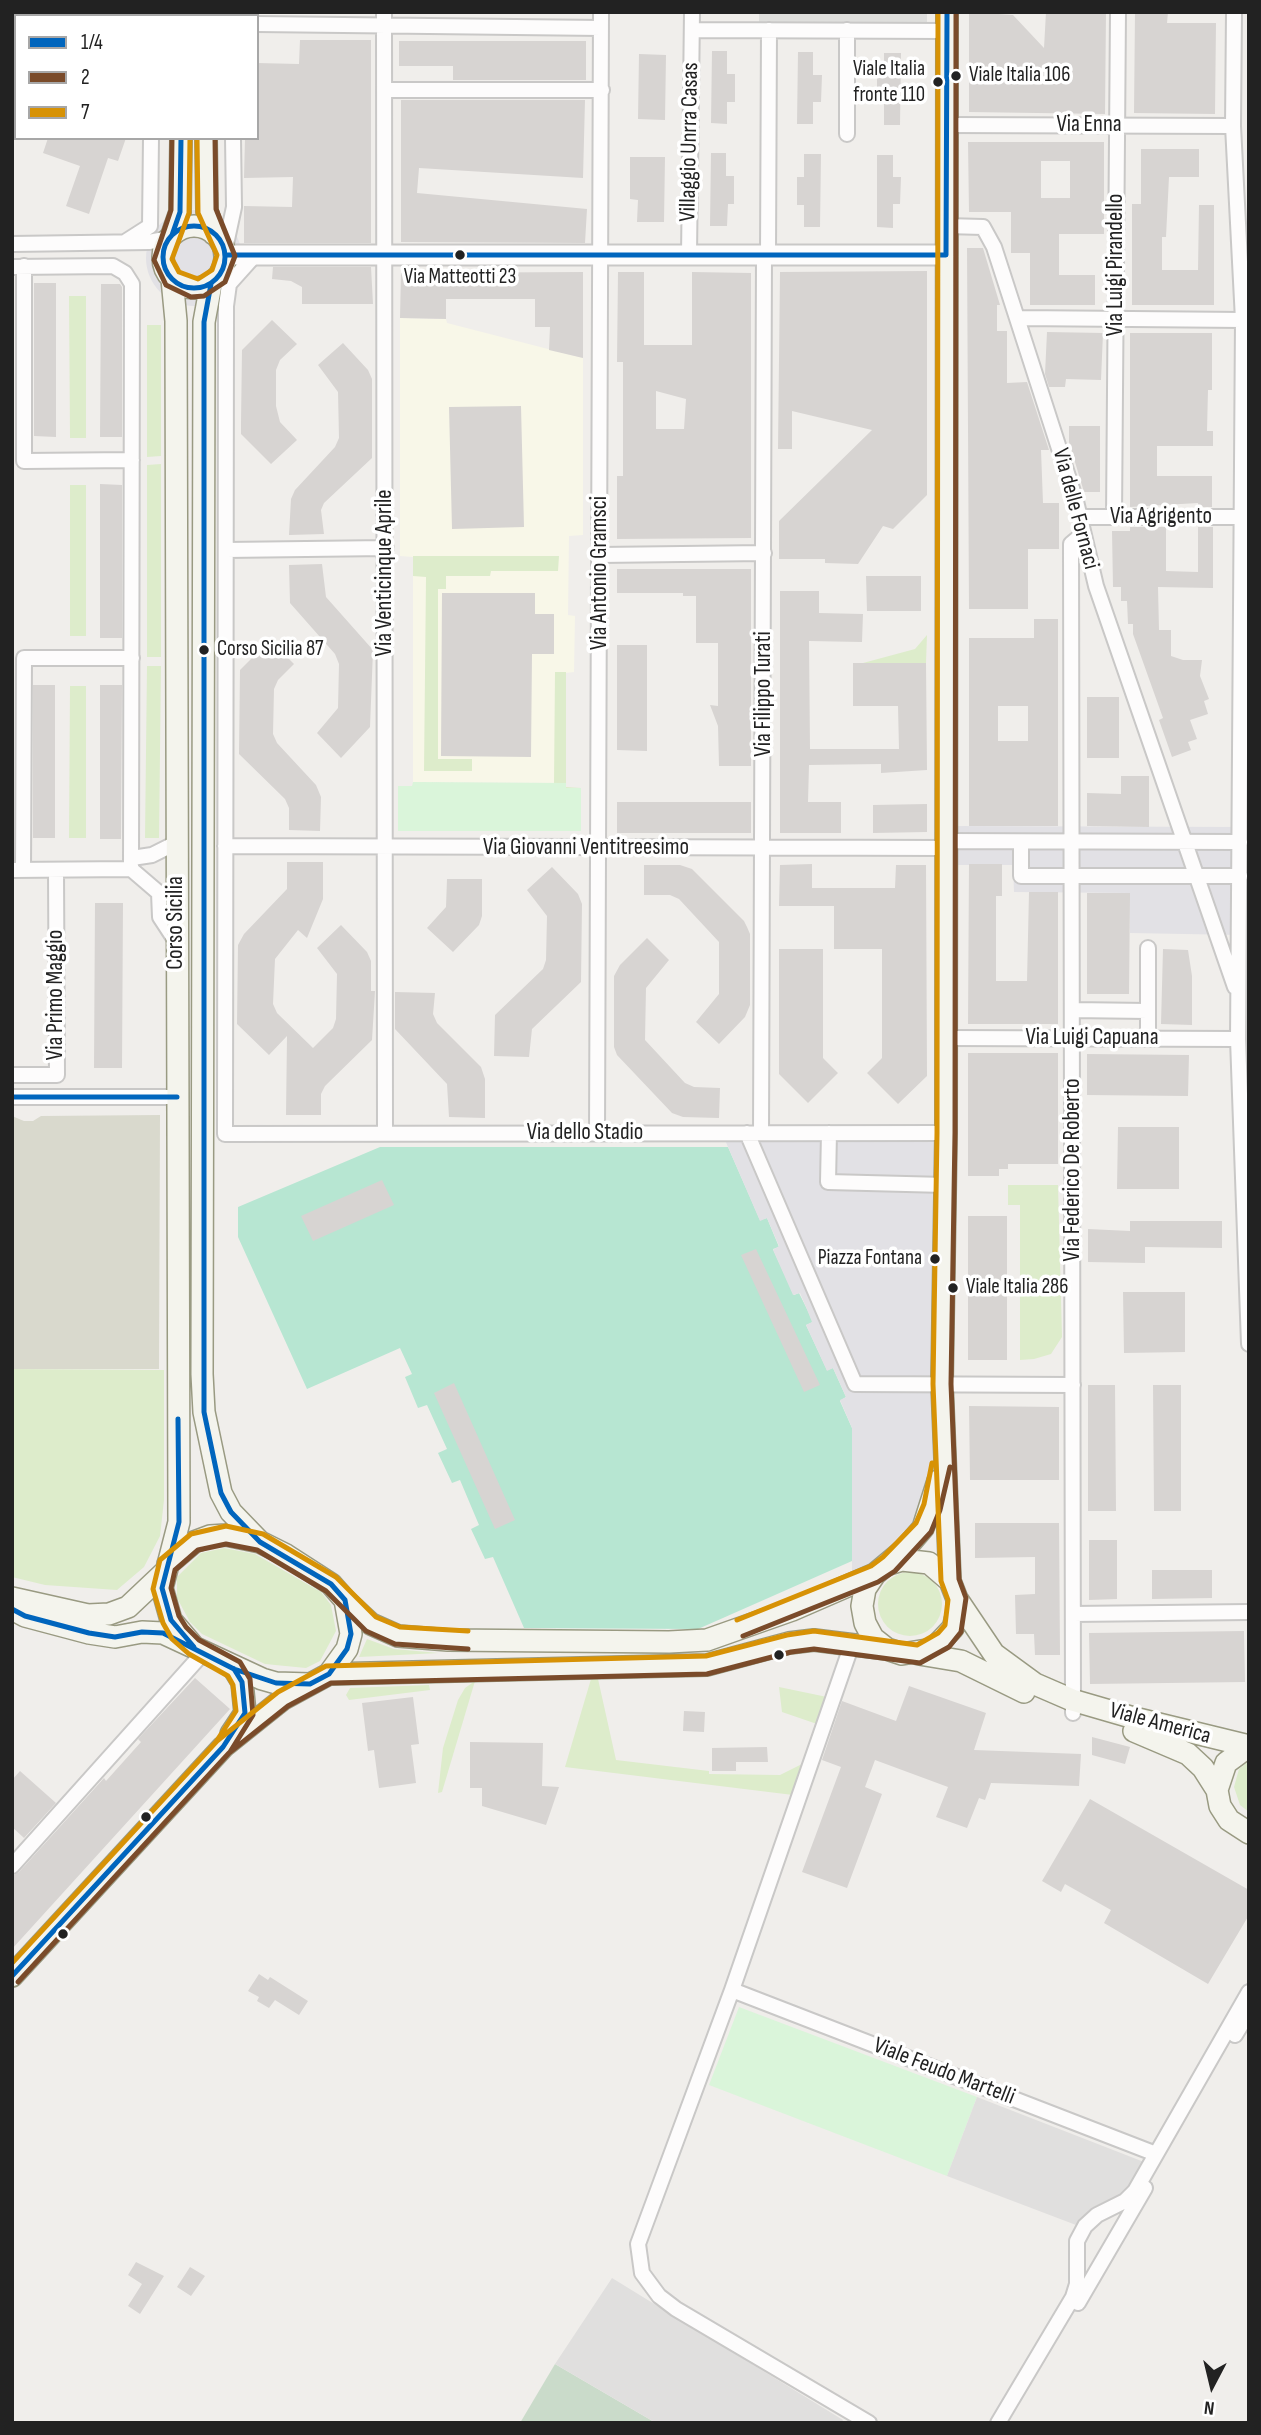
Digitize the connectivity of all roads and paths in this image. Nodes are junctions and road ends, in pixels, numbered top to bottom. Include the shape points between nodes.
1 (601, 12) edge
2 (692, 12) edge
3 (1118, 12) edge
4 (1234, 12) edge
5 (384, 19) edge
6 (947, 22) edge
7 (259, 24) edge
8 (601, 28) junction
9 (692, 30) junction
10 (769, 30) junction
11 (847, 30) junction
12 (384, 89) junction
13 (602, 90) junction
14 (946, 125) junction
15 (1117, 125) junction
16 (1233, 126) junction
17 (847, 134) dead end
18 (151, 140) edge
19 (181, 140) edge
20 (206, 140) edge
21 (233, 140) edge
22 (946, 226) junction
23 (171, 237) junction
24 (122, 243) junction
25 (12, 244) edge
26 (221, 246) junction
27 (255, 255) junction
28 (386, 255) junction
29 (602, 255) junction
30 (689, 255) junction
31 (766, 255) junction
32 (946, 256) junction
33 (18, 267) edge
34 (172, 279) junction
35 (211, 284) junction
36 (1018, 318) junction
37 (1115, 319) junction
38 (1243, 320) junction
39 (132, 460) junction
40 (1080, 517) junction
41 (1114, 517) junction
42 (1243, 517) junction
43 (1083, 534) junction
44 (386, 548) junction
45 (226, 550) junction
46 (764, 553) junction
47 (600, 555) junction
48 (132, 658) junction
49 (204, 780) junction
50 (226, 811) junction
51 (1021, 842) junction
52 (1073, 842) junction
53 (1186, 842) junction
54 (1240, 842) junction
55 (176, 843) junction
56 (946, 845) junction
57 (225, 846) junction
58 (384, 847) junction
59 (598, 848) junction
60 (763, 849) junction
61 (131, 864) junction
62 (18, 870) edge
63 (56, 870) junction
64 (1073, 876) junction
65 (1198, 876) junction
66 (1240, 876) junction
67 (225, 904) junction
68 (203, 932) junction
69 (177, 943) junction
70 (1148, 948) dead end
71 (1238, 997) junction
72 (1072, 1010) junction
73 (1148, 1011) junction
74 (203, 1017) junction
75 (946, 1038) junction
76 (1072, 1038) junction
77 (1148, 1038) junction
78 (1238, 1039) junction
79 (225, 1051) junction
80 (12, 1075) edge
81 (12, 1097) edge
82 (177, 1097) junction
83 (384, 1133) junction
84 (597, 1133) junction
85 (754, 1133) junction
86 (830, 1133) junction
87 (946, 1133) junction
88 (945, 1185) junction
89 (1249, 1344) edge
90 (942, 1384) junction
91 (1073, 1385) junction
92 (943, 1458) junction
93 (260, 1542) junction
94 (165, 1569) junction
95 (882, 1569) junction
96 (953, 1590) junction
97 (12, 1598) edge
98 (345, 1600) junction
99 (12, 1609) edge
100 (1249, 1612) edge
101 (1073, 1615) junction
102 (852, 1644) junction
103 (887, 1649) junction
104 (198, 1650) junction
105 (919, 1654) junction
106 (234, 1669) junction
107 (329, 1674) junction
108 (310, 1684) junction
109 (1072, 1707) junction
110 (1249, 1746) edge
111 (223, 1747) junction
112 (1217, 1790) junction
113 (1249, 1833) edge
114 (12, 1866) edge
115 (12, 1976) edge
116 (732, 1990) junction
117 (1249, 1992) edge
118 (1249, 2012) edge
119 (1156, 2154) junction
120 (869, 2423) edge
121 (998, 2423) edge
122 (1007, 2423) edge

1 - 8 street, Via Antonio Gramsci
2 - 9 street, Villaggio Unrra Casas
3 - 15 street, Via Luigi Pirandello
4 - 16 street
5 - 7 street
5 - 8 street
5 - 12 street, Via Venticinque Aprile
6 - 11 street, Villaggio Unrra Casas
6 - 14 main road
8 - 13 street, Via Antonio Gramsci
9 - 10 street, Villaggio Unrra Casas
9 - 30 street, Villaggio Unrra Casas
10 - 11 street, Villaggio Unrra Casas
10 - 31 street, Via Filippo Turati
11 - 17 street
12 - 13 street
12 - 28 street, Via Venticinque Aprile
13 - 29 street, Via Antonio Gramsci
14 - 15 street, Via Enna
14 - 22 main road
15 - 16 street, Via Enna
15 - 37 street, Via Luigi Pirandello
16 - 38 street
18 - 24 street via 150,226
19 - 23 main road via 180,212
20 - 26 main road via 207,211
21 - 26 street via 233,207
22 - 32 main road
22 - 36 street, Via delle Fornaci via 983,227
23 - 24 street
23 - 26 main road via 193,226
23 - 34 main road via 163,259
24 - 25 street
26 - 27 street
26 - 35 main road via 224,266
27 - 28 street
27 - 45 street via 229,284 226,306
28 - 29 street
28 - 44 street, Via Venticinque Aprile
29 - 30 street
29 - 47 street, Via Antonio Gramsci
30 - 31 street
31 - 32 street
31 - 46 street, Via Filippo Turati
32 - 56 main road
33 - 39 street via 113,266 125,272 132,284
33 - 39 street via 24,460
34 - 35 main road via 191,288
34 - 55 main road, Corso Sicilia via 176,321
35 - 49 main road, Corso Sicilia via 204,322
36 - 37 street
36 - 40 street, Via delle Fornaci
37 - 38 street
37 - 41 street, Via Luigi Pirandello
38 - 42 street
39 - 48 street
40 - 41 street, Via Agrigento
40 - 43 street, Via delle Fornaci
41 - 42 street, Via Agrigento
42 - 54 street
43 - 52 street, Via Federico De Roberto via 1071,544
43 - 53 street, Via delle Fornaci via 1096,586
44 - 45 street
44 - 58 street, Via Venticinque Aprile
45 - 50 street
46 - 47 street
46 - 60 street, Via Filippo Turati
47 - 59 street, Via Antonio Gramsci
48 - 61 street
48 - 62 street via 24,658
49 - 50 street
49 - 68 main road, Corso Sicilia
50 - 57 street
51 - 52 street, Via Giovanni Ventitreesimo
51 - 56 street, Via Giovanni Ventitreesimo
51 - 64 street via 1021,876
52 - 53 street, Via Giovanni Ventitreesimo
52 - 64 street, Via Federico De Roberto
53 - 54 street, Via Giovanni Ventitreesimo
53 - 65 street, Via delle Fornaci
54 - 66 street
55 - 61 street
55 - 69 main road, Corso Sicilia
56 - 60 street, Via Giovanni Ventitreesimo
56 - 75 main road
57 - 58 street, Via Giovanni Ventitreesimo
57 - 67 street
58 - 59 street, Via Giovanni Ventitreesimo
58 - 83 street, Via Venticinque Aprile
59 - 60 street, Via Giovanni Ventitreesimo
59 - 84 street, Via Antonio Gramsci
60 - 85 street, Via Filippo Turati
61 - 63 street
61 - 69 street via 159,893 159,917
62 - 63 street
63 - 80 street, Via Primo Maggio via 57,1075
64 - 65 street
64 - 72 street, Via Federico De Roberto
65 - 66 street
65 - 71 street, Via delle Fornaci
66 - 71 street
67 - 68 street
67 - 79 street
68 - 74 main road, Corso Sicilia
69 - 82 main road, Corso Sicilia
70 - 73 street
71 - 78 street
72 - 73 street
72 - 76 street, Via Federico De Roberto
73 - 77 street
74 - 79 street
74 - 93 main road, Corso Sicilia via 204,1412 221,1493 231,1512
75 - 76 street, Via Luigi Capuana
75 - 87 main road
76 - 77 street, Via Luigi Capuana
76 - 91 street, Via Federico De Roberto
77 - 78 street, Via Luigi Capuana
78 - 89 street
79 - 83 street, Via dello Stadio via 225,1134
81 - 82 street
82 - 94 main road, Corso Sicilia via 179,1522
83 - 84 street, Via dello Stadio
84 - 85 street, Via dello Stadio
85 - 86 street, Via dello Stadio
85 - 90 street via 855,1384
86 - 87 street, Via dello Stadio
86 - 88 street via 828,1182
87 - 88 main road
88 - 90 main road
90 - 91 street
90 - 92 main road
91 - 101 street, Via Federico De Roberto
92 - 95 main road via 923,1528
92 - 96 main road
93 - 94 main road via 210,1536 194,1542
93 - 98 main road via 331,1584
94 - 97 main road via 128,1607 109,1614 88,1615
94 - 104 main road via 164,1603 171,1620
95 - 96 main road via 902,1560 929,1563
95 - 98 main road via 792,1610 707,1640 398,1636 372,1624
95 - 103 main road via 865,1589 862,1606 864,1623
96 - 105 main road via 957,1614 949,1634 933,1649
96 - 109 main road, Viale America via 994,1654
98 - 107 main road via 351,1634 347,1649
99 - 104 main road via 89,1633 115,1637 163,1633
100 - 101 street
101 - 109 street, Via Federico De Roberto
102 - 103 main road
102 - 107 main road via 789,1643 707,1665
102 - 116 street
103 - 105 main road
104 - 106 main road
104 - 114 street
105 - 109 main road, Viale America via 961,1661
106 - 108 main road via 276,1683
106 - 111 main road via 242,1682 245,1713
107 - 108 main road
108 - 111 main road via 283,1699
109 - 110 main road, Viale America
109 - 112 main road, Viale America via 1170,1744 1203,1768
110 - 112 main road via 1226,1763
111 - 115 main road
112 - 113 main road, Viale America via 1229,1820
116 - 119 street, Viale Feudo Martelli
116 - 120 street via 638,2244 642,2273 676,2309
117 - 119 street
118 - 122 street
119 - 121 street via 1135,2192 1085,2226 1077,2241 1073,2297

